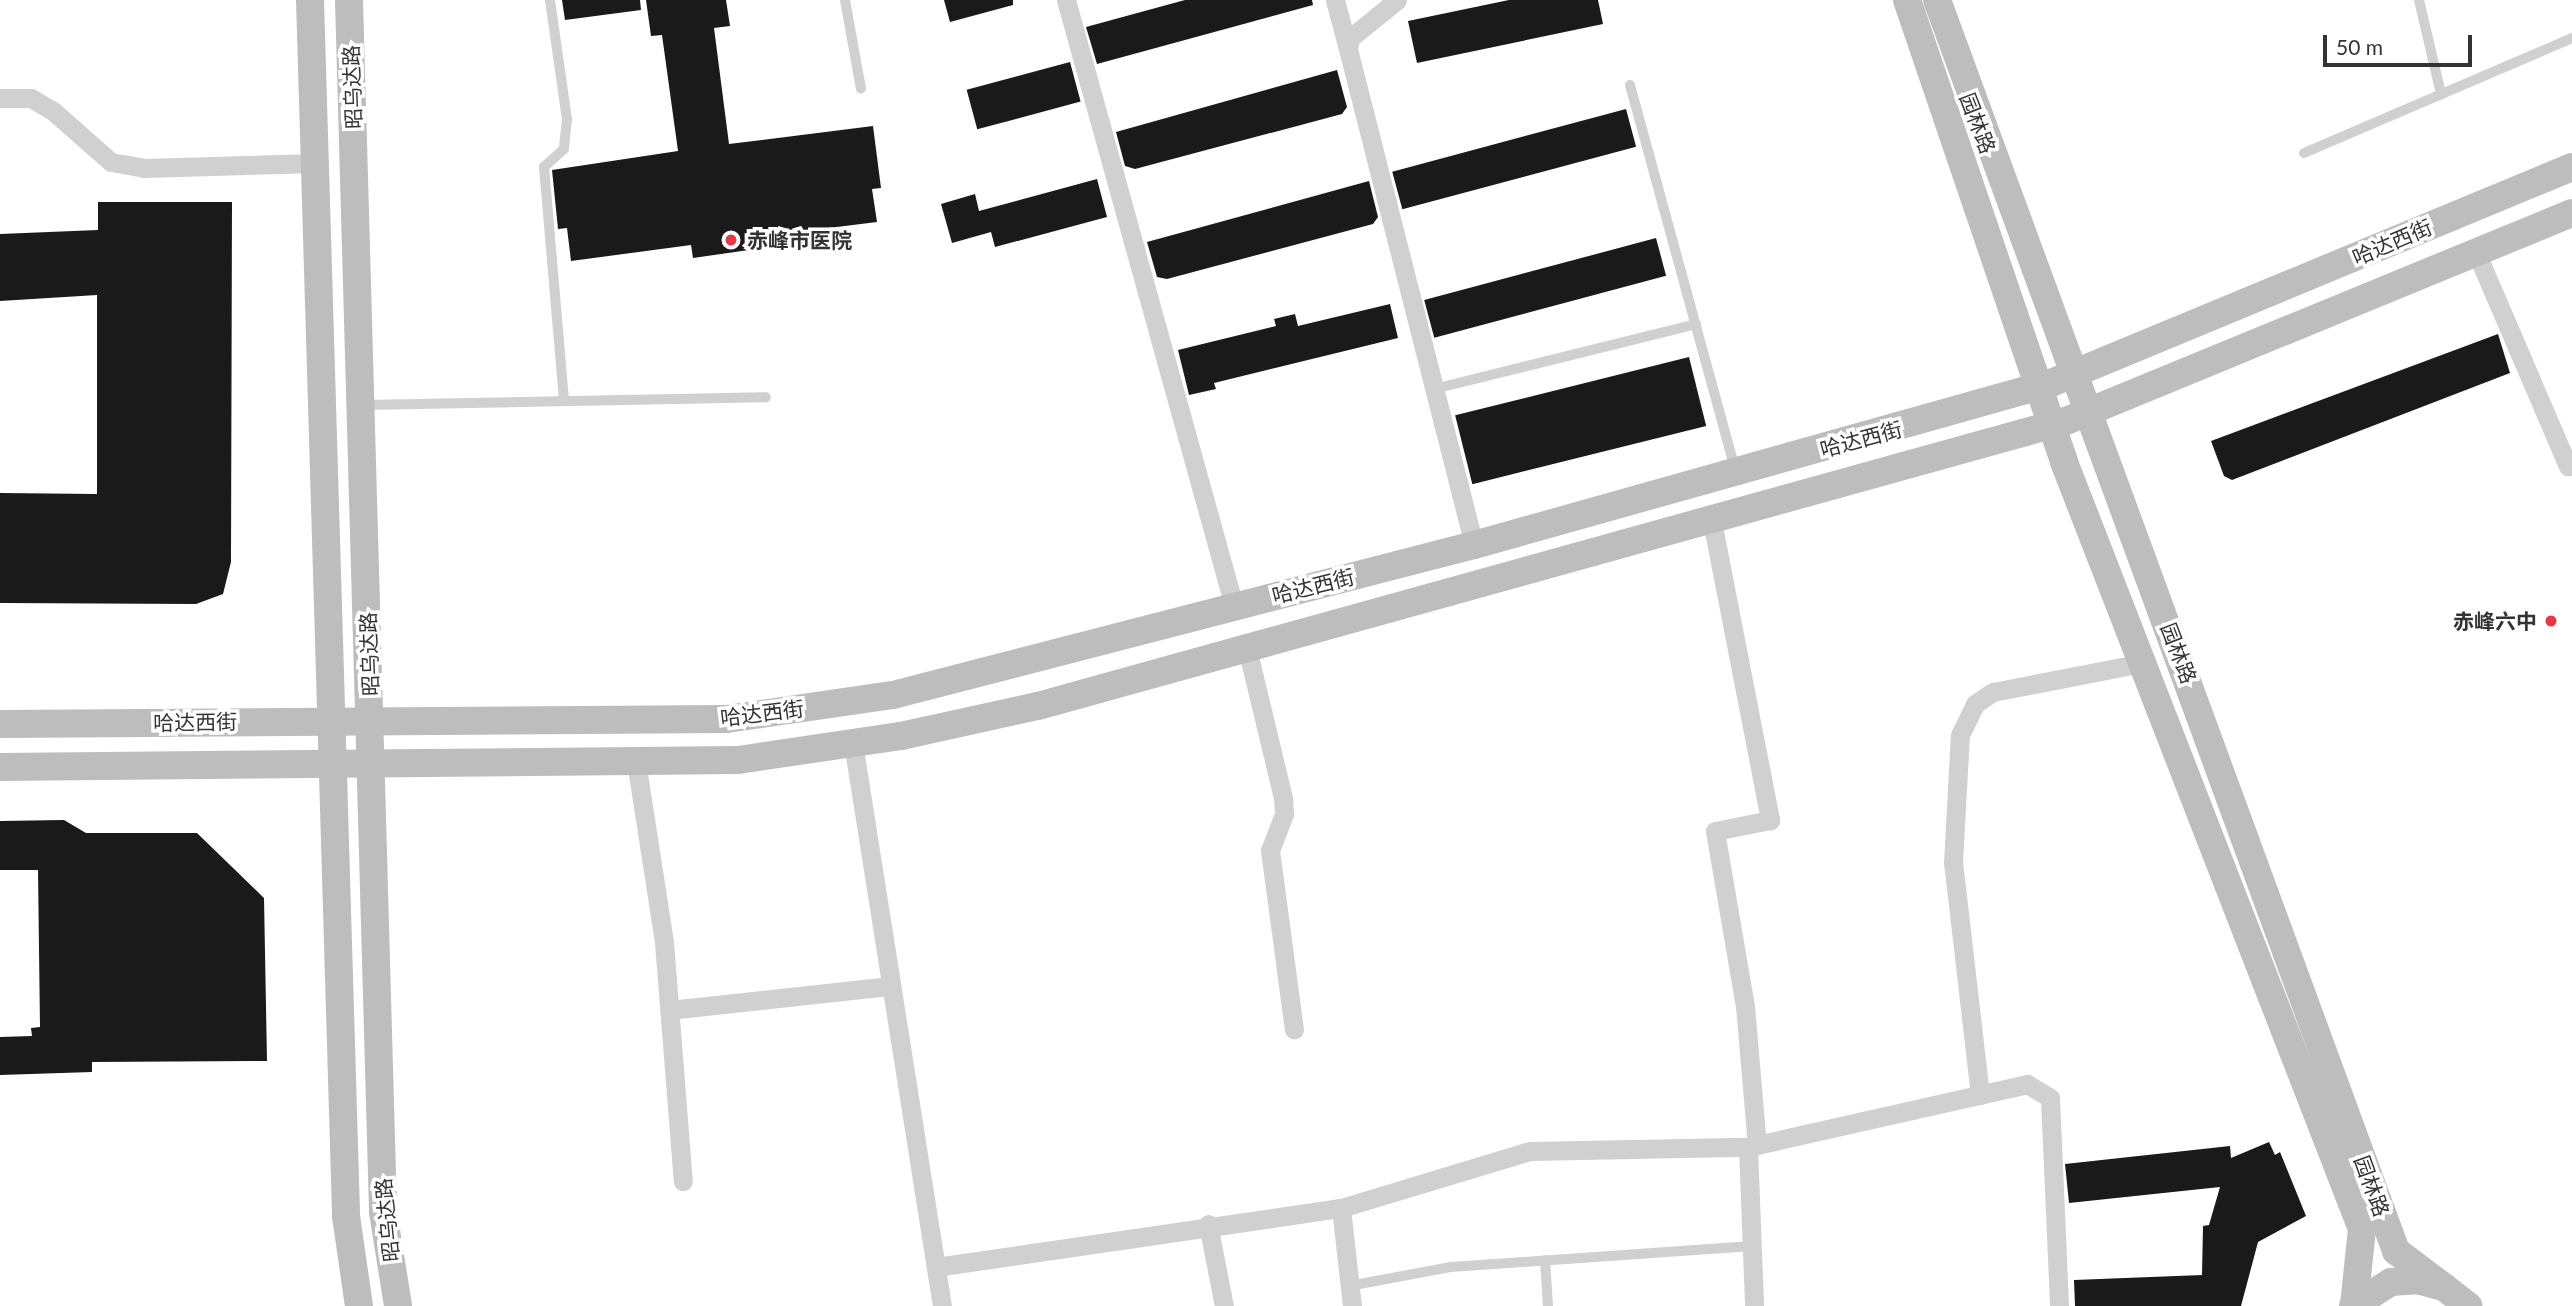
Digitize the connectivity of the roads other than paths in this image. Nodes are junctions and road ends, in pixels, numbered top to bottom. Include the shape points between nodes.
1 (310, 0) edge
2 (349, 0) edge
3 (550, 0) edge
4 (845, 0) edge
5 (1066, 0) edge
6 (1335, 0) edge
7 (1397, 0) edge
8 (1907, 0) edge
9 (1937, 0) edge
10 (2419, 0) edge
11 (2572, 38) edge
12 (1348, 49) junction
13 (1630, 85) dead end
14 (861, 89) dead end
15 (2441, 94) junction
16 (0, 98) edge
17 (2304, 153) dead end
18 (316, 163) junction
19 (2572, 167) edge
20 (2572, 213) edge
21 (2477, 254) junction
22 (1696, 324) junction
23 (2074, 375) junction
24 (2038, 387) junction
25 (1434, 389) junction
26 (766, 397) dead end
27 (564, 400) junction
28 (362, 405) junction
29 (2088, 413) junction
30 (2051, 426) junction
31 (2568, 466) dead end
32 (1736, 473) junction
33 (1712, 521) junction
34 (1474, 545) junction
35 (1234, 606) junction
36 (1247, 648) junction
37 (2142, 663) junction
38 (332, 720) junction
39 (370, 720) junction
40 (0, 724) edge
41 (853, 743) junction
42 (636, 761) junction
43 (372, 763) junction
44 (333, 764) junction
45 (0, 767) edge
46 (891, 986) junction
47 (669, 1010) junction
48 (1294, 1029) dead end
49 (1980, 1095) junction
50 (1752, 1146) junction
51 (683, 1181) dead end
52 (1341, 1208) junction
53 (1208, 1224) junction
54 (1752, 1246) junction
55 (1545, 1260) junction
56 (936, 1267) junction
57 (1348, 1286) junction
58 (2444, 1287) junction
59 (2353, 1305) edge
60 (359, 1306) edge
61 (398, 1306) edge
62 (942, 1306) edge
63 (1224, 1306) edge
64 (1352, 1306) edge
65 (1548, 1306) edge
66 (1754, 1306) edge
67 (2059, 1306) edge
68 (2468, 1306) edge

1 - 18 main road, 昭乌达路
2 - 28 main road, 昭乌达路
3 - 27 lane via 567,119 564,149 544,167
4 - 14 lane
5 - 35 street
6 - 12 street
7 - 12 street via 1350,38
8 - 24 main road, 园林路
9 - 23 main road, 园林路
10 - 15 lane
11 - 15 lane
12 - 25 street
13 - 22 lane
15 - 17 lane
16 - 18 street via 31,98 111,162 144,168
18 - 38 main road, 昭乌达路
19 - 23 main road, 哈达西街
20 - 21 main road, 哈达西街
21 - 29 main road, 哈达西街
21 - 31 street
22 - 25 lane
22 - 32 lane
23 - 24 main road, 哈达西街
23 - 29 main road, 园林路
24 - 30 main road, 园林路
24 - 32 main road, 哈达西街
25 - 34 street
26 - 27 lane
27 - 28 lane
28 - 39 main road, 昭乌达路
29 - 30 main road, 哈达西街
29 - 58 main road, 园林路 via 2396,1251
30 - 33 main road, 哈达西街
30 - 37 main road, 园林路
32 - 34 main road, 哈达西街
33 - 36 main road, 哈达西街
33 - 50 street via 1769,820 1715,831 1745,1006
34 - 35 main road, 哈达西街
35 - 39 main road, 哈达西街 via 894,695 726,719
36 - 41 main road, 哈达西街 via 1038,706
36 - 48 street via 1283,798 1284,814 1270,850
37 - 49 street via 1993,692 1975,704 1960,735 1953,863
37 - 59 main road, 园林路 via 2362,1229
38 - 39 main road, 哈达西街
38 - 40 main road, 哈达西街
38 - 44 main road, 昭乌达路
39 - 43 main road, 昭乌达路
41 - 42 main road, 哈达西街 via 738,760
41 - 46 street
42 - 43 main road, 哈达西街
42 - 47 street
43 - 44 main road, 哈达西街
43 - 61 main road, 昭乌达路 via 383,1212
44 - 45 main road, 哈达西街
44 - 60 main road, 昭乌达路 via 345,1216
46 - 47 street
46 - 56 street
47 - 51 street
49 - 50 street
49 - 67 street via 2027,1084 2050,1098
50 - 52 street via 1531,1151
50 - 54 street
52 - 53 street
52 - 57 street
53 - 56 street
53 - 63 street
54 - 55 lane
54 - 66 street
55 - 57 lane via 1451,1267
55 - 65 lane
56 - 62 street
57 - 64 street
58 - 59 main road via 2390,1282
58 - 68 main road, 园林路

